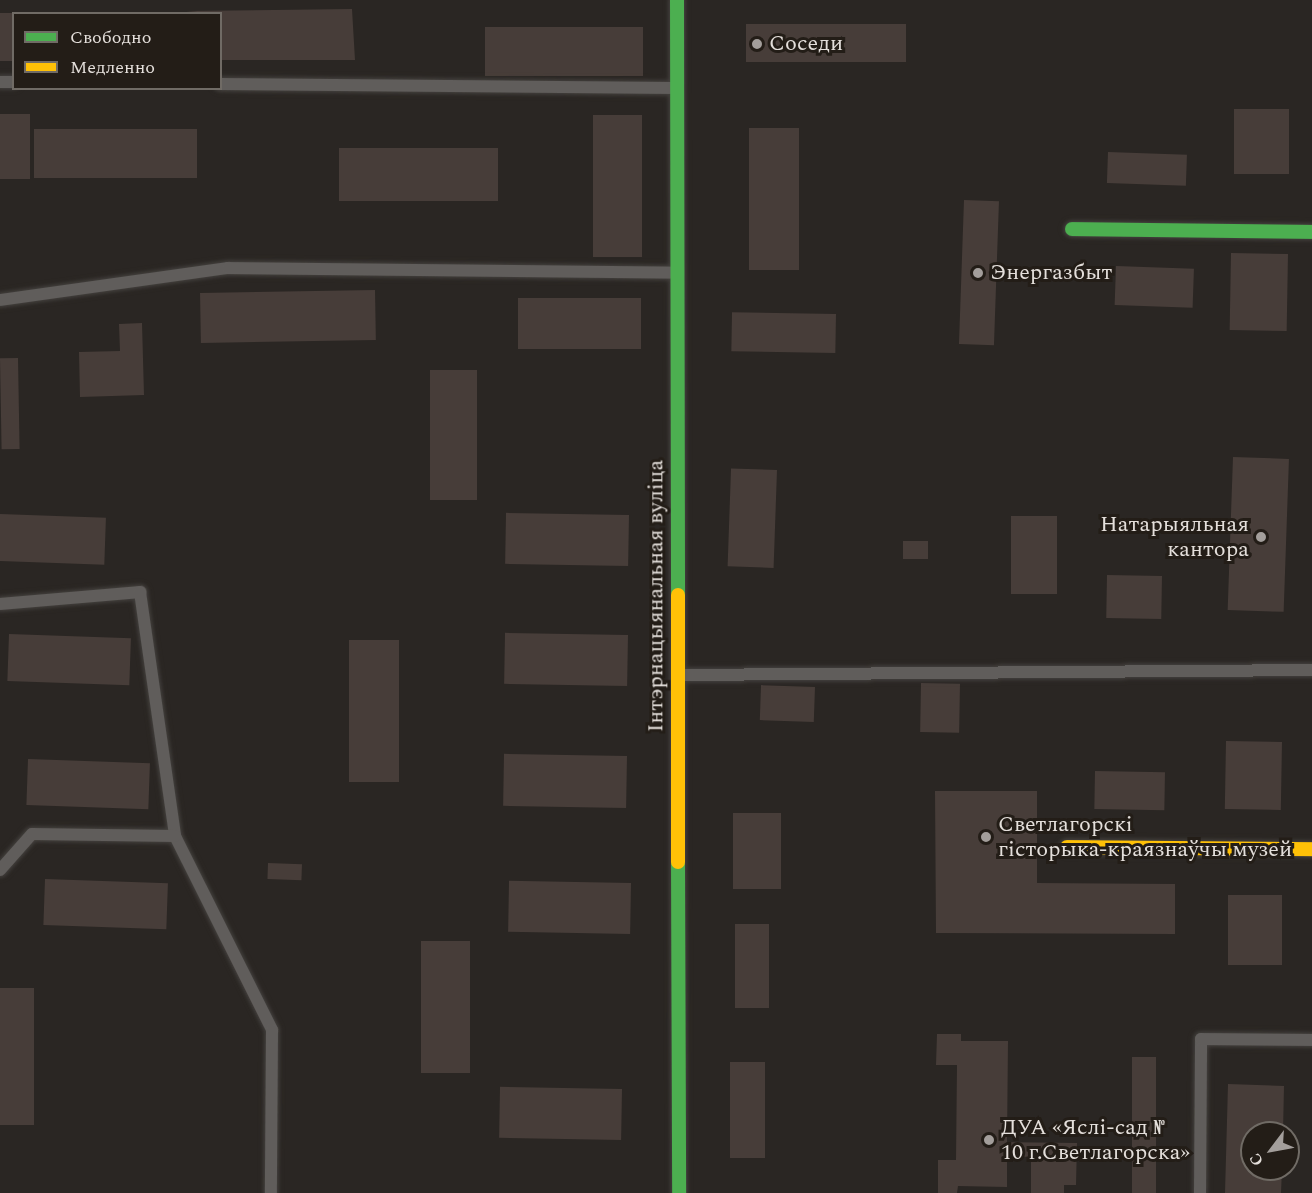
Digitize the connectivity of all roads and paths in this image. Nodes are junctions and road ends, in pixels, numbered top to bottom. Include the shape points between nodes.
1 (677, 0) edge
2 (222, 84) edge
3 (678, 88) junction
4 (1072, 229) dead end
5 (1312, 231) edge
6 (678, 273) junction
7 (0, 300) edge
8 (0, 604) edge
9 (1312, 670) edge
10 (677, 675) junction
11 (175, 836) junction
12 (1068, 847) dead end
13 (1312, 849) edge
14 (0, 870) edge
15 (1312, 1040) edge
16 (271, 1193) edge
17 (679, 1193) edge
18 (1200, 1193) edge

1 - 3 street, Інтэрнацыянальная вуліца
2 - 3 lane
3 - 6 street, Інтэрнацыянальная вуліца
4 - 5 street
6 - 7 lane via 228,268
6 - 10 street, Інтэрнацыянальная вуліца
8 - 11 lane via 140,592
9 - 10 lane
10 - 17 street, Інтэрнацыянальная вуліца
11 - 14 lane via 32,834
11 - 16 lane via 272,1030
12 - 13 street
15 - 18 lane via 1201,1039

